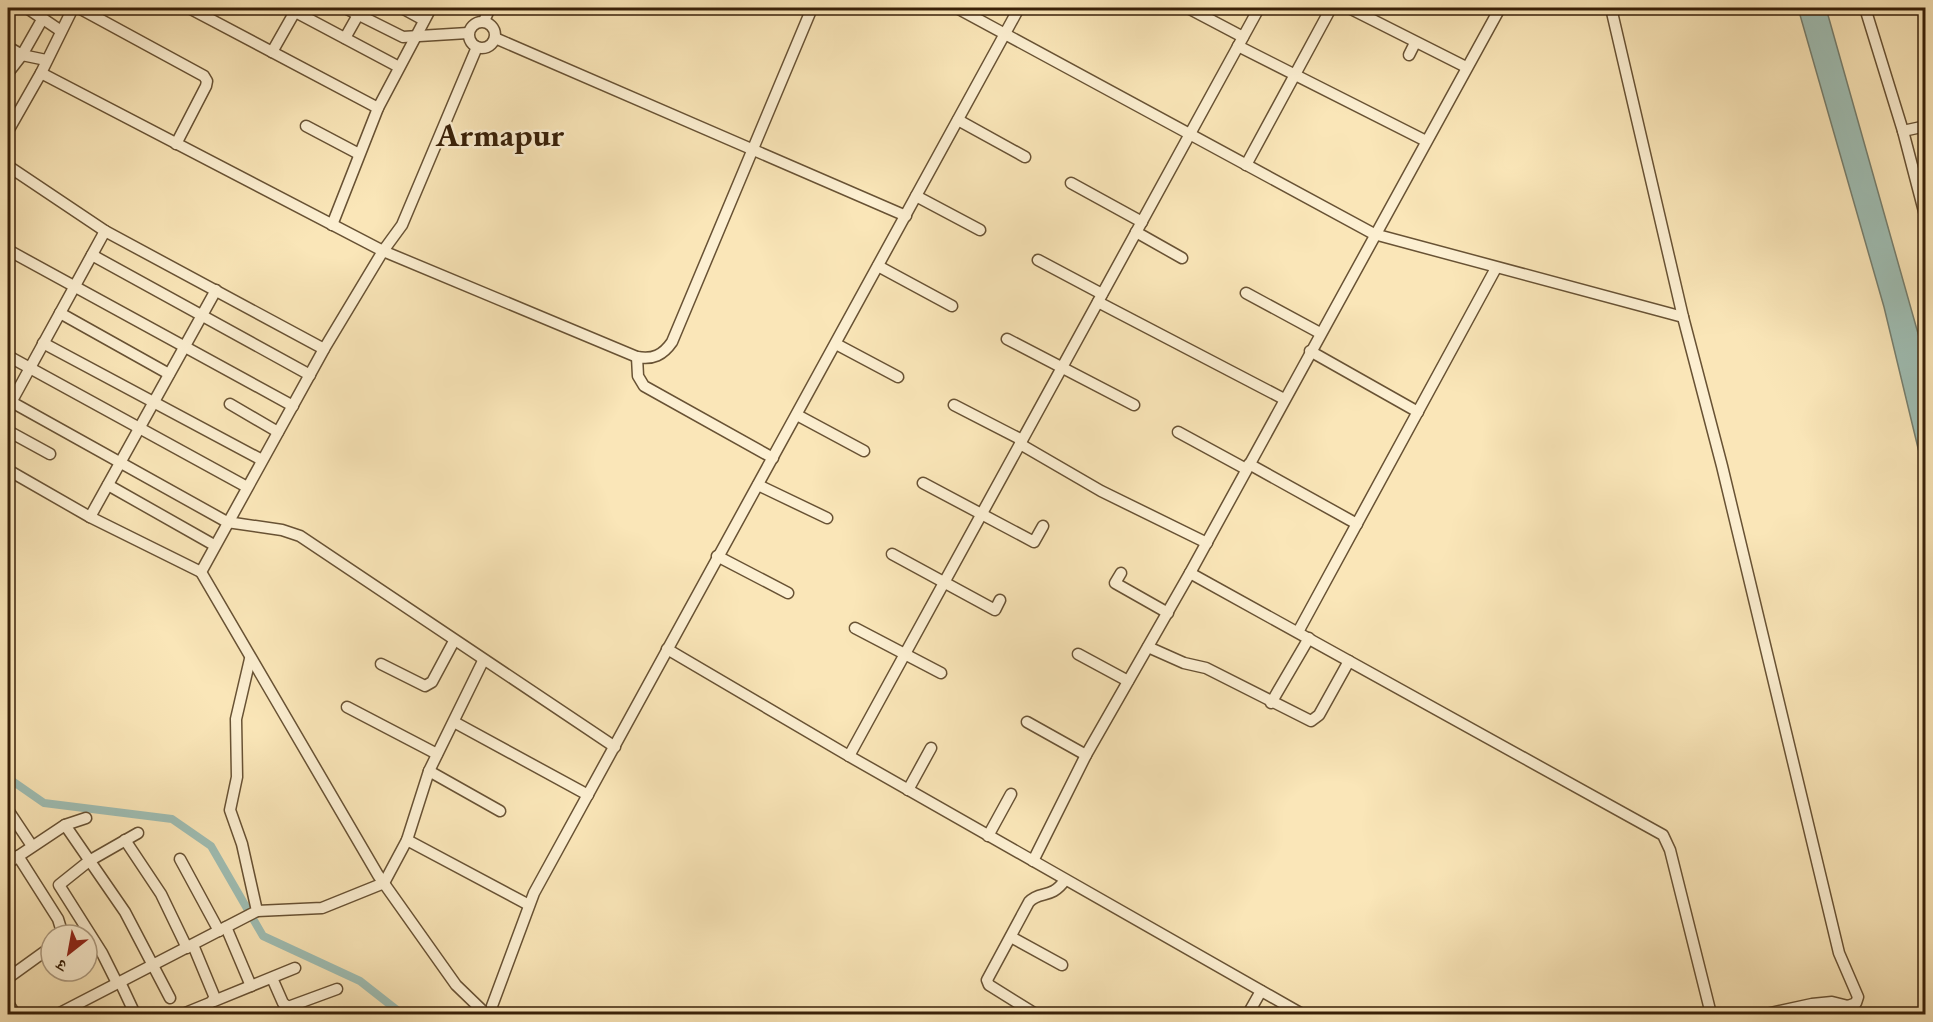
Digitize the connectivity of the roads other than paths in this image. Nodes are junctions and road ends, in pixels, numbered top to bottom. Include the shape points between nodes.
1 (27, 8) edge
2 (73, 8) edge
3 (79, 8) edge
4 (189, 8) edge
5 (345, 8) edge
6 (402, 8) edge
7 (431, 8) edge
8 (490, 8) edge
9 (812, 8) edge
10 (957, 8) edge
11 (1019, 8) edge
12 (1188, 8) edge
13 (1259, 8) edge
14 (1331, 8) edge
15 (1349, 8) edge
16 (1500, 8) edge
17 (1611, 8) edge
18 (1865, 8) edge
19 (293, 9) edge
20 (358, 15) junction
21 (42, 18) junction
22 (424, 20) junction
23 (484, 21) junction
24 (61, 31) junction
25 (468, 33) junction
26 (1005, 34) junction
27 (414, 37) junction
28 (345, 38) junction
29 (495, 38) junction
30 (1240, 42) junction
31 (1415, 43) junction
32 (8, 47) edge
33 (477, 47) junction
34 (272, 52) junction
35 (22, 55) junction
36 (1409, 55) dead end
37 (46, 60) junction
38 (399, 67) junction
39 (1466, 67) junction
40 (8, 74) edge
41 (41, 74) junction
42 (1294, 76) junction
43 (378, 108) junction
44 (958, 120) junction
45 (306, 126) dead end
46 (1926, 126) edge
47 (8, 131) edge
48 (1903, 131) junction
49 (1189, 134) junction
50 (1426, 141) junction
51 (176, 144) junction
52 (754, 150) junction
53 (359, 154) junction
54 (1026, 157) dead end
55 (1246, 165) junction
56 (8, 166) edge
57 (1071, 183) dead end
58 (916, 196) junction
59 (1925, 213) edge
60 (906, 216) junction
61 (332, 225) junction
62 (1139, 227) junction
63 (980, 230) dead end
64 (105, 231) junction
65 (1374, 234) junction
66 (8, 250) edge
67 (383, 252) junction
68 (92, 255) junction
69 (1182, 258) dead end
70 (1038, 260) dead end
71 (879, 266) junction
72 (1496, 268) junction
73 (74, 286) junction
74 (216, 290) junction
75 (1246, 293) dead end
76 (1100, 298) junction
77 (952, 306) dead end
78 (60, 313) junction
79 (201, 316) junction
80 (1683, 317) junction
81 (1320, 333) junction
82 (1007, 339) dead end
83 (43, 343) junction
84 (836, 344) junction
85 (184, 348) junction
86 (324, 349) junction
87 (1310, 351) junction
88 (8, 356) edge
89 (637, 357) junction
90 (1063, 366) junction
91 (29, 368) junction
92 (169, 374) junction
93 (310, 375) junction
94 (898, 377) dead end
95 (1284, 399) junction
96 (154, 401) junction
97 (9, 403) edge
98 (230, 404) dead end
99 (954, 405) dead end
100 (1134, 405) dead end
101 (293, 406) junction
102 (1418, 412) junction
103 (797, 415) junction
104 (139, 428) junction
105 (8, 431) edge
106 (278, 432) junction
107 (1178, 432) dead end
108 (1021, 442) junction
109 (864, 451) dead end
110 (50, 454) dead end
111 (773, 458) junction
112 (262, 460) junction
113 (120, 463) junction
114 (1248, 467) junction
115 (8, 470) edge
116 (923, 483) dead end
117 (108, 485) junction
118 (758, 485) junction
119 (247, 487) junction
120 (981, 514) junction
121 (90, 517) junction
122 (827, 518) dead end
123 (227, 522) junction
124 (1357, 524) junction
125 (1043, 526) dead end
126 (1207, 543) junction
127 (214, 545) junction
128 (892, 554) dead end
129 (717, 556) junction
130 (201, 573) junction
131 (1121, 573) dead end
132 (1190, 573) junction
133 (944, 583) junction
134 (788, 593) dead end
135 (1000, 600) dead end
136 (1168, 612) junction
137 (855, 628) dead end
138 (1298, 632) junction
139 (1309, 638) junction
140 (454, 641) junction
141 (1148, 647) junction
142 (667, 649) junction
143 (905, 653) junction
144 (1078, 654) dead end
145 (250, 659) junction
146 (483, 661) junction
147 (1349, 661) junction
148 (381, 664) dead end
149 (941, 673) dead end
150 (1128, 681) junction
151 (1271, 703) junction
152 (347, 707) dead end
153 (1027, 722) dead end
154 (454, 723) junction
155 (615, 747) junction
156 (931, 748) dead end
157 (437, 754) junction
158 (1086, 755) junction
159 (849, 756) junction
160 (429, 771) junction
161 (908, 790) junction
162 (1011, 794) dead end
163 (588, 795) junction
164 (8, 810) edge
165 (500, 811) dead end
166 (86, 818) dead end
167 (65, 825) junction
168 (138, 833) dead end
169 (988, 836) junction
170 (125, 840) junction
171 (407, 840) junction
172 (32, 846) junction
173 (18, 856) junction
174 (180, 858) dead end
175 (89, 861) junction
176 (1033, 861) junction
177 (8, 863) edge
178 (1065, 880) junction
179 (384, 884) junction
180 (530, 905) junction
181 (255, 912) junction
182 (59, 923) edge
183 (223, 929) junction
184 (1011, 937) junction
185 (190, 946) junction
186 (39, 956) edge
187 (153, 965) junction
188 (1062, 965) dead end
189 (295, 968) dead end
190 (8, 978) edge
191 (272, 978) junction
192 (119, 982) junction
193 (251, 987) junction
194 (337, 989) dead end
195 (1261, 992) junction
196 (170, 998) dead end
197 (214, 1001) junction
198 (8, 1003) edge
199 (195, 1012) edge
200 (1034, 1013) dead end
201 (15, 1014) edge
202 (58, 1014) edge
203 (135, 1014) edge
204 (183, 1014) edge
205 (486, 1014) edge
206 (492, 1014) edge
207 (1248, 1014) edge
208 (1302, 1014) edge
209 (1711, 1014) edge
210 (1766, 1014) edge

1 - 21 street
2 - 24 street
3 - 51 street via 204,76 206,86
4 - 34 street
5 - 20 street
6 - 22 street
7 - 22 street
8 - 23 street
9 - 52 street
10 - 26 street
11 - 26 street
12 - 30 street
13 - 30 street
14 - 42 street
15 - 31 street
16 - 39 street
17 - 80 street
18 - 48 street
19 - 28 street
19 - 34 street
20 - 27 street via 395,34
20 - 28 street
21 - 24 street
21 - 35 street
22 - 27 street
23 - 25 street via 475,23
23 - 29 street via 494,29
24 - 37 street
25 - 27 street
25 - 33 street via 470,42
26 - 44 street
26 - 49 street
27 - 38 street
28 - 38 street
29 - 33 street via 486,47
29 - 52 street
30 - 42 street
30 - 49 street
31 - 36 street
31 - 39 street
32 - 35 street
33 - 67 street via 402,225
34 - 43 street
35 - 37 street
35 - 40 street
37 - 41 street
38 - 43 street
39 - 50 street
41 - 47 street
41 - 51 street
42 - 50 street
42 - 55 street
43 - 53 street
44 - 54 street
44 - 58 street
45 - 53 street
46 - 48 street
48 - 59 street
49 - 55 street
49 - 62 street
50 - 65 street
51 - 61 street
52 - 60 street
52 - 89 street via 672,342 663,353 651,358
53 - 61 street
55 - 65 street
56 - 64 street
57 - 62 street
58 - 60 street
58 - 63 street
60 - 71 street
61 - 67 street
62 - 69 street
62 - 76 street
64 - 68 street
64 - 74 street
65 - 72 street
65 - 81 street
66 - 73 street
67 - 86 street
67 - 89 street
68 - 73 street
68 - 79 street
70 - 76 street
71 - 77 street
71 - 84 street
72 - 80 street
72 - 102 street
73 - 78 street
73 - 85 street
74 - 79 street
74 - 86 street
75 - 81 street
76 - 90 street
76 - 95 street
78 - 83 street
78 - 92 street
79 - 85 street
79 - 93 street
80 - 210 street via 1839,953 1858,997 1848,1006 1827,1002
81 - 87 street
82 - 90 street
83 - 91 street
83 - 96 street
84 - 94 street
84 - 103 street
85 - 92 street
85 - 101 street
86 - 93 street
87 - 95 street
87 - 102 street
88 - 91 street
89 - 111 street via 638,376 644,386
90 - 100 street
90 - 108 street
91 - 97 street
91 - 104 street
92 - 96 street
93 - 101 street
95 - 114 street
96 - 104 street
96 - 112 street
97 - 113 street
98 - 106 street
99 - 108 street
101 - 106 street
102 - 124 street
103 - 109 street
103 - 111 street
104 - 113 street
104 - 119 street
105 - 110 street
106 - 112 street
107 - 114 street
108 - 120 street
108 - 126 street via 1101,491
111 - 118 street
112 - 119 street
113 - 117 street
113 - 123 street
114 - 124 street
114 - 126 street
115 - 121 street
116 - 120 street
117 - 121 street
117 - 127 street
118 - 122 street
118 - 129 street
119 - 123 street
120 - 125 street via 1034,542
120 - 133 street
121 - 130 street
123 - 127 street
123 - 140 street via 300,536
124 - 138 street
126 - 132 street
127 - 130 street
128 - 133 street
129 - 134 street
129 - 142 street
130 - 145 street
131 - 136 street via 1115,583
132 - 136 street
132 - 138 street
133 - 135 street via 995,610
133 - 143 street
136 - 141 street
137 - 143 street
138 - 139 street
139 - 147 street
139 - 151 street
140 - 146 street
140 - 148 street via 432,682 425,686
141 - 150 street
141 - 151 street via 1206,668
142 - 155 street
142 - 159 street
143 - 149 street
143 - 159 street
144 - 150 street
145 - 179 street
145 - 181 street via 236,719 237,777 230,810 243,844
146 - 154 street
146 - 155 street
147 - 151 street via 1315,719 1306,721
147 - 209 street via 1663,835
150 - 158 street
152 - 157 street
153 - 158 street
154 - 157 street
154 - 163 street
155 - 163 street
156 - 161 street
157 - 160 street
158 - 176 street
159 - 161 street
160 - 165 street
160 - 171 street
161 - 169 street
162 - 169 street
163 - 180 street
164 - 172 street
166 - 167 street
167 - 172 street
167 - 175 street
168 - 170 street
169 - 176 street
170 - 175 street
170 - 185 street
171 - 179 street
171 - 180 street
172 - 173 street
173 - 177 street
173 - 182 street
174 - 183 street
175 - 187 street via 125,912
175 - 192 street via 59,888
176 - 178 street
178 - 184 street via 1054,893 1032,899
178 - 195 street
179 - 181 street via 322,908
179 - 205 street via 451,978
180 - 206 street
181 - 183 street
183 - 185 street
183 - 193 street
184 - 188 street
184 - 200 street via 987,983
185 - 187 street
185 - 197 street
186 - 190 street
187 - 192 street
187 - 196 street
189 - 191 street
191 - 193 street
191 - 194 street via 288,1006
192 - 202 street
192 - 203 street
193 - 197 street
195 - 207 street
195 - 208 street
197 - 199 street
198 - 201 street
199 - 204 street

